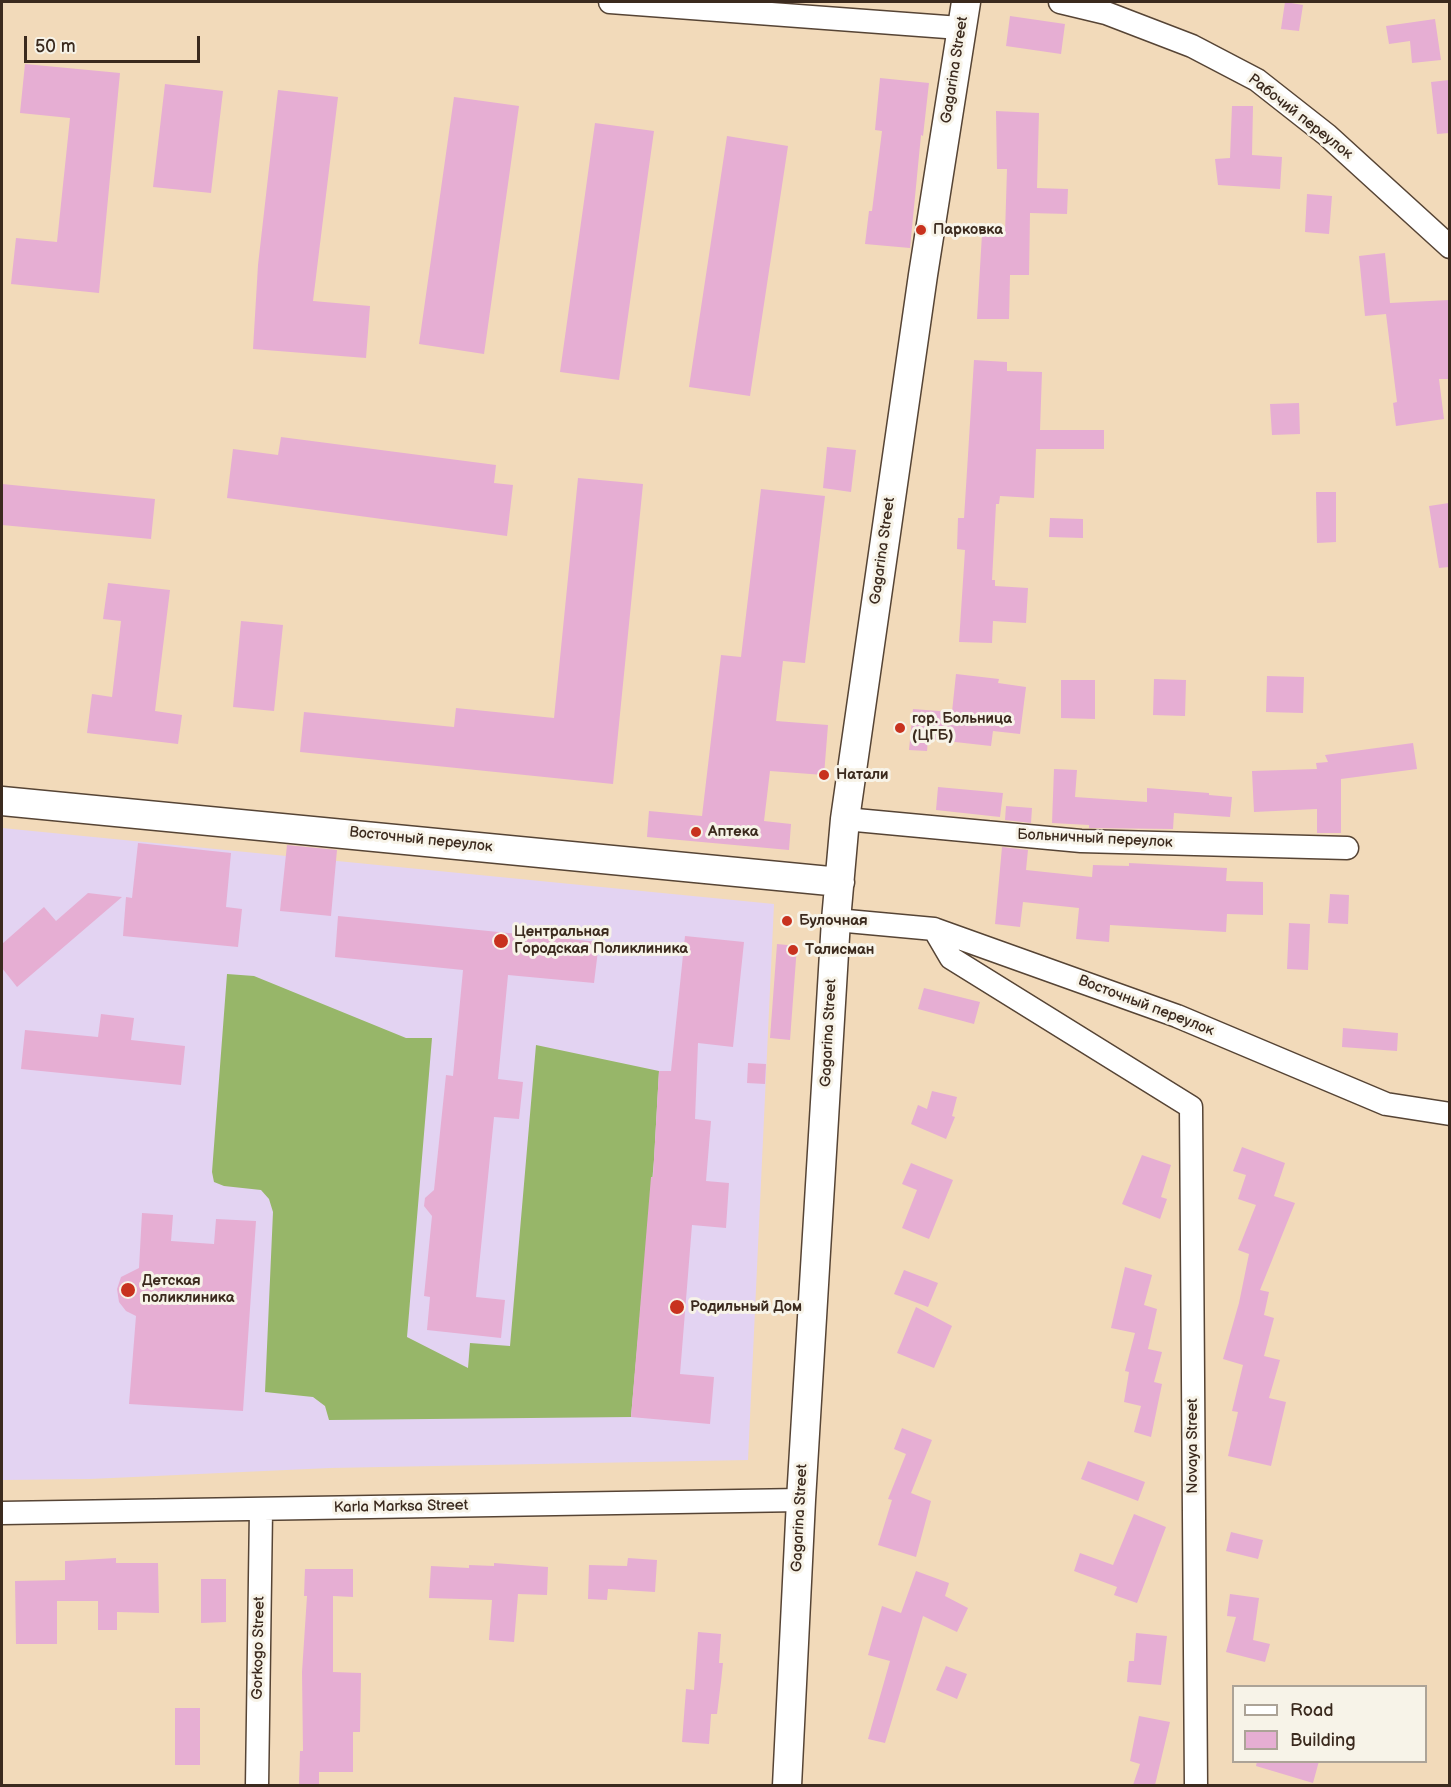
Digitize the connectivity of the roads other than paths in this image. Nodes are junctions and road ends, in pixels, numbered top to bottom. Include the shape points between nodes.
1 (610, 2) edge
2 (1060, 2) edge
3 (963, 15) edge
4 (1449, 247) edge
5 (2, 801) edge
6 (845, 819) junction
7 (1347, 848) dead end
8 (840, 882) junction
9 (836, 921) junction
10 (934, 929) junction
11 (1449, 1114) edge
12 (801, 1500) junction
13 (261, 1510) junction
14 (2, 1513) edge
15 (257, 1785) edge
16 (787, 1785) edge
17 (1196, 1785) edge

1 - 3 street
2 - 4 street, Рабочий переулок via 1106,13 1181,42 1257,80 1327,135
3 - 6 street, Gagarina Street
5 - 8 street, Восточный переулок
6 - 7 street, Больничный переулок via 1081,841
6 - 8 street, Gagarina Street
8 - 9 street, Gagarina Street
9 - 10 street, Восточный переулок
9 - 12 street, Gagarina Street
10 - 11 street, Восточный переулок via 1177,1016 1386,1104
10 - 17 street, Novaya Street via 951,958 1191,1107
12 - 13 street, Karla Marksa Street
12 - 16 street, Gagarina Street
13 - 14 street, Karla Marksa Street
13 - 15 street, Gorkogo Street

